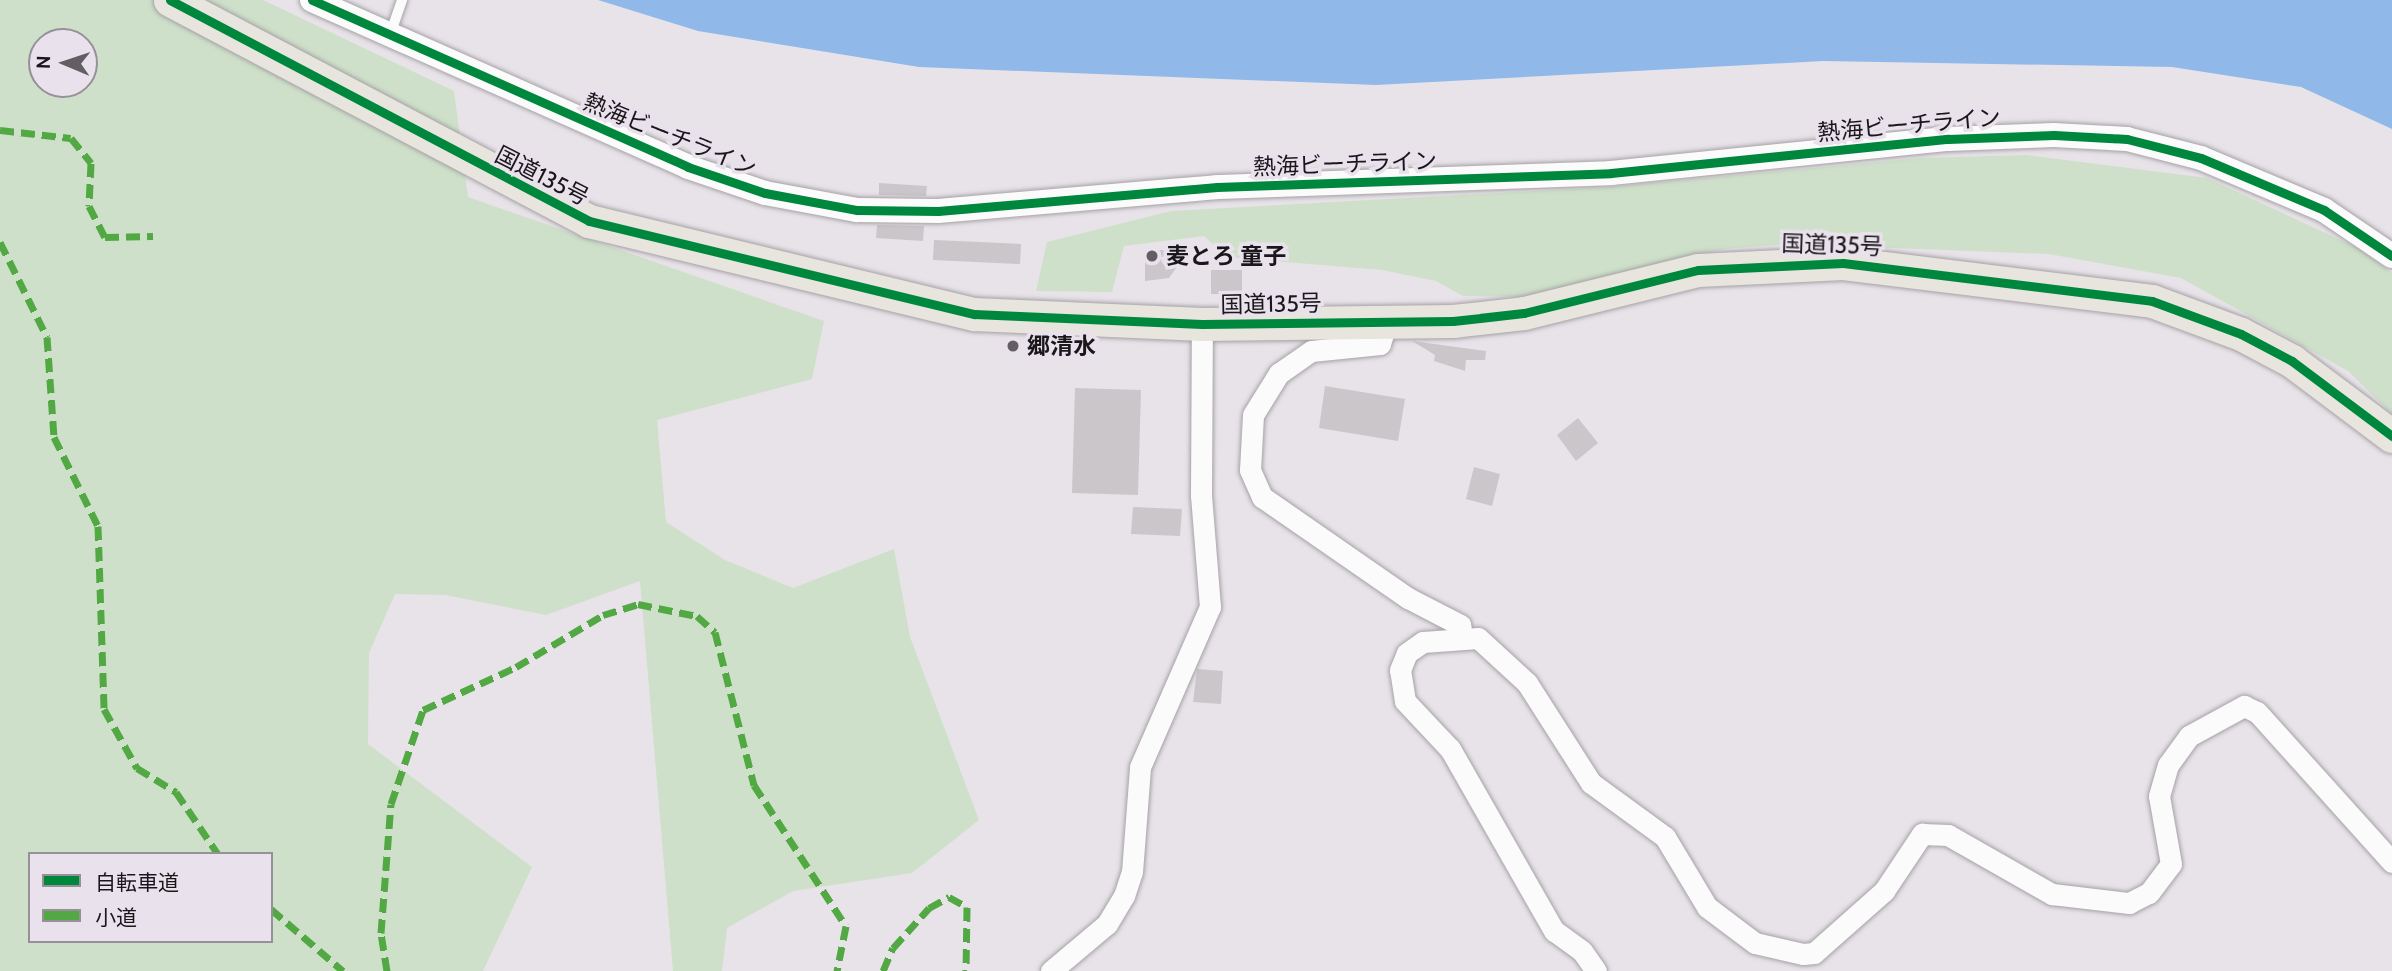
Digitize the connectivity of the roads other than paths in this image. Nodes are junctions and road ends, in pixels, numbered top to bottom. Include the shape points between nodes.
1 (170, 0) edge
2 (312, 0) edge
3 (359, 0) edge
4 (402, 0) edge
5 (391, 32) junction
6 (2392, 256) edge
7 (1387, 321) junction
8 (1202, 324) junction
9 (2392, 436) edge
10 (1462, 637) junction
11 (2392, 862) edge
12 (1051, 971) edge
13 (1596, 971) edge

1 - 8 highway, 国道135号 via 521,190 623,232 975,314
2 - 5 street, 熱海ビーチライン
3 - 5 street, 熱海ビーチライン
4 - 5 lane
5 - 6 street, 熱海ビーチライン via 700,172 765,193 857,210 938,211 1217,187 1611,173 1948,139 2054,135 2127,139 2201,158 2324,210
7 - 8 highway, 国道135号
7 - 9 highway, 国道135号 via 1524,313 1745,263 1939,272 2117,294 2184,312 2292,361
7 - 10 street via 1380,344 1311,351 1279,373 1253,415 1250,470 1262,497 1408,598 1460,625
8 - 12 street via 1201,496 1210,607 1140,767 1132,872 1124,896 1107,924
10 - 11 street via 1478,638 1527,683 1591,783 1665,837 1707,907 1755,943 1814,953 1884,891 1912,842 1935,831 2036,888 2129,903 2166,877 2171,864 2159,796 2178,746 2244,706 2257,712
10 - 13 street via 1423,642 1407,653 1400,689 1450,749 1554,931 1582,951

